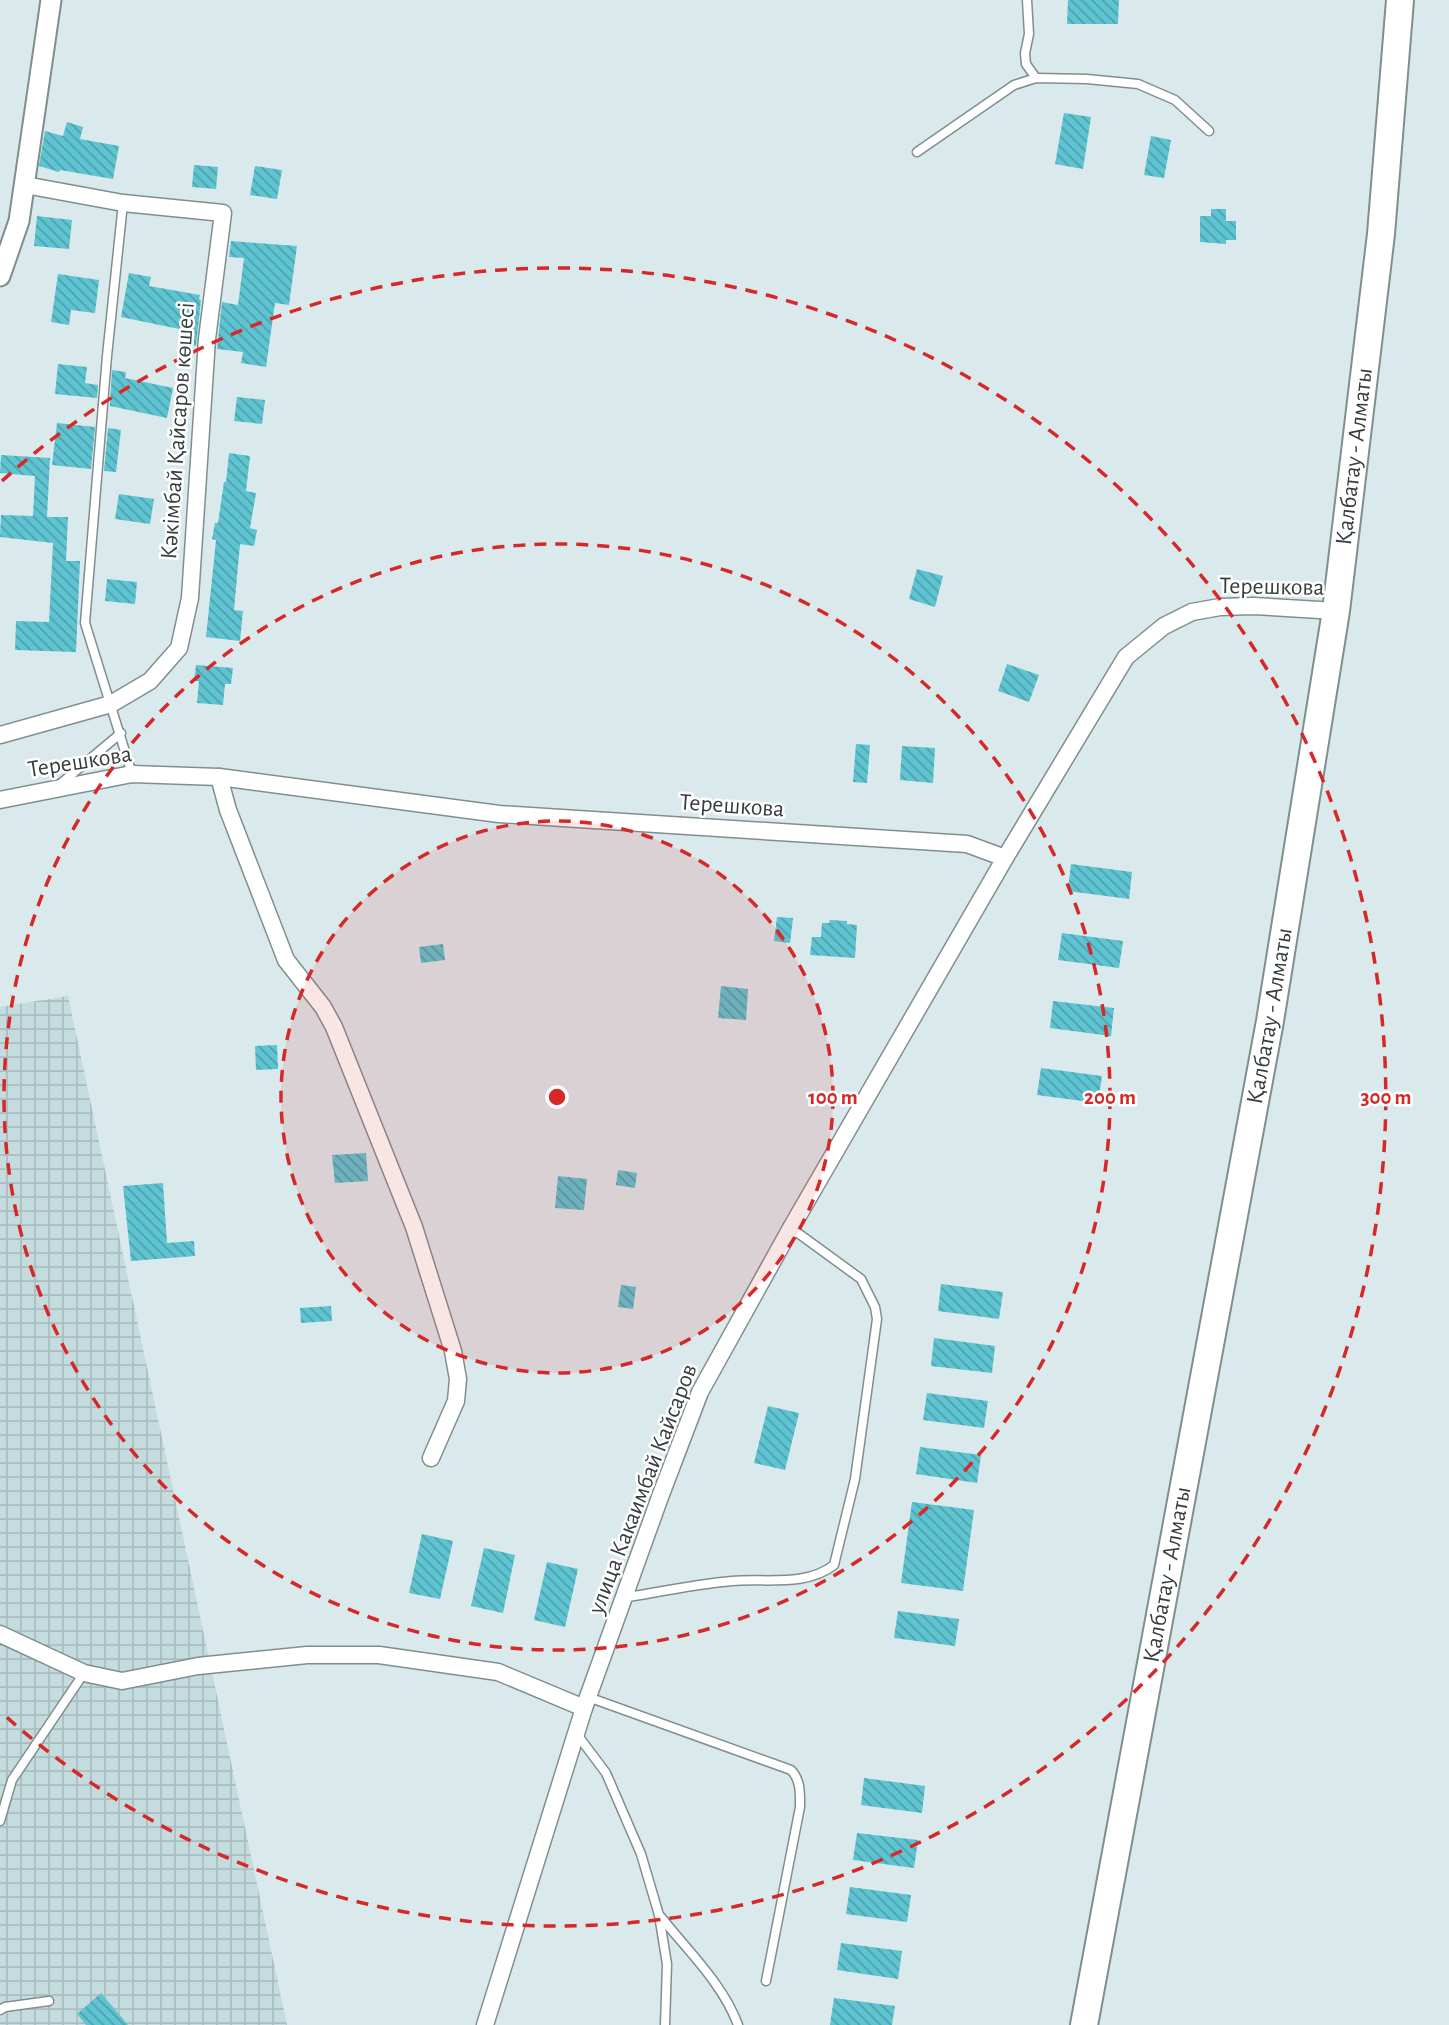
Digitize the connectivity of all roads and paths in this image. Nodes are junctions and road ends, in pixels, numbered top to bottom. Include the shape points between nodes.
1 (51, 0) edge
2 (1027, 0) edge
3 (1400, 0) edge
4 (1036, 78) junction
5 (1209, 131) dead end
6 (917, 152) dead end
7 (25, 185) junction
8 (123, 203) junction
9 (0, 276) edge
10 (1336, 611) junction
11 (111, 704) junction
12 (121, 733) junction
13 (0, 735) edge
14 (132, 774) junction
15 (219, 777) junction
16 (54, 789) junction
17 (0, 800) edge
18 (1005, 858) junction
19 (791, 1228) junction
20 (431, 1458) dead end
21 (623, 1598) junction
22 (0, 1634) edge
23 (83, 1673) junction
24 (586, 1702) junction
25 (576, 1734) junction
26 (0, 1821) edge
27 (659, 1914) junction
28 (766, 1981) dead end
29 (49, 2001) dead end
30 (0, 2010) edge
31 (485, 2025) edge
32 (665, 2025) edge
33 (738, 2025) edge
34 (1084, 2025) edge

1 - 7 street
2 - 4 lane via 1026,64
3 - 10 highway, Қалбатау - Алматы via 1381,234
4 - 5 lane via 1138,84 1174,100
4 - 6 lane via 1014,85
7 - 8 street, Кәкімбай Қайсаров көшесі
7 - 9 street via 19,221
8 - 11 lane via 85,624
8 - 11 street, Кәкімбай Қайсаров көшесі via 223,213 207,339 190,598 179,648 150,681
10 - 18 street, Терешкова via 1220,607 1192,612 1164,626 1126,657
10 - 34 highway, Қалбатау - Алматы via 1270,1021
11 - 12 lane
11 - 13 street, Кәкімбай Қайсаров көшесі
12 - 14 lane
12 - 16 lane
14 - 15 street, Терешкова
14 - 16 street, Терешкова
15 - 18 street, Терешкова via 499,814 967,844
15 - 20 street via 286,960 334,1027 414,1227 445,1326 458,1379 456,1401
16 - 17 street, Терешкова
18 - 19 street, улица Какаимбай Кайсаров
19 - 21 street, улица Какаимбай Кайсаров via 700,1392
19 - 21 lane via 861,1279 877,1319 856,1479 834,1565 825,1573 806,1577 732,1581
21 - 24 street, улица Какаимбай Кайсаров
22 - 23 street
23 - 24 street via 122,1681 198,1666 307,1655 379,1655 498,1672
23 - 26 lane via 12,1780
24 - 25 street, улица Какаимбай Кайсаров
24 - 28 lane via 795,1775 800,1807
25 - 27 lane via 606,1773
25 - 31 street, улица Какаимбай Кайсаров
27 - 32 lane via 667,1965
27 - 33 lane via 723,1994
29 - 30 lane

